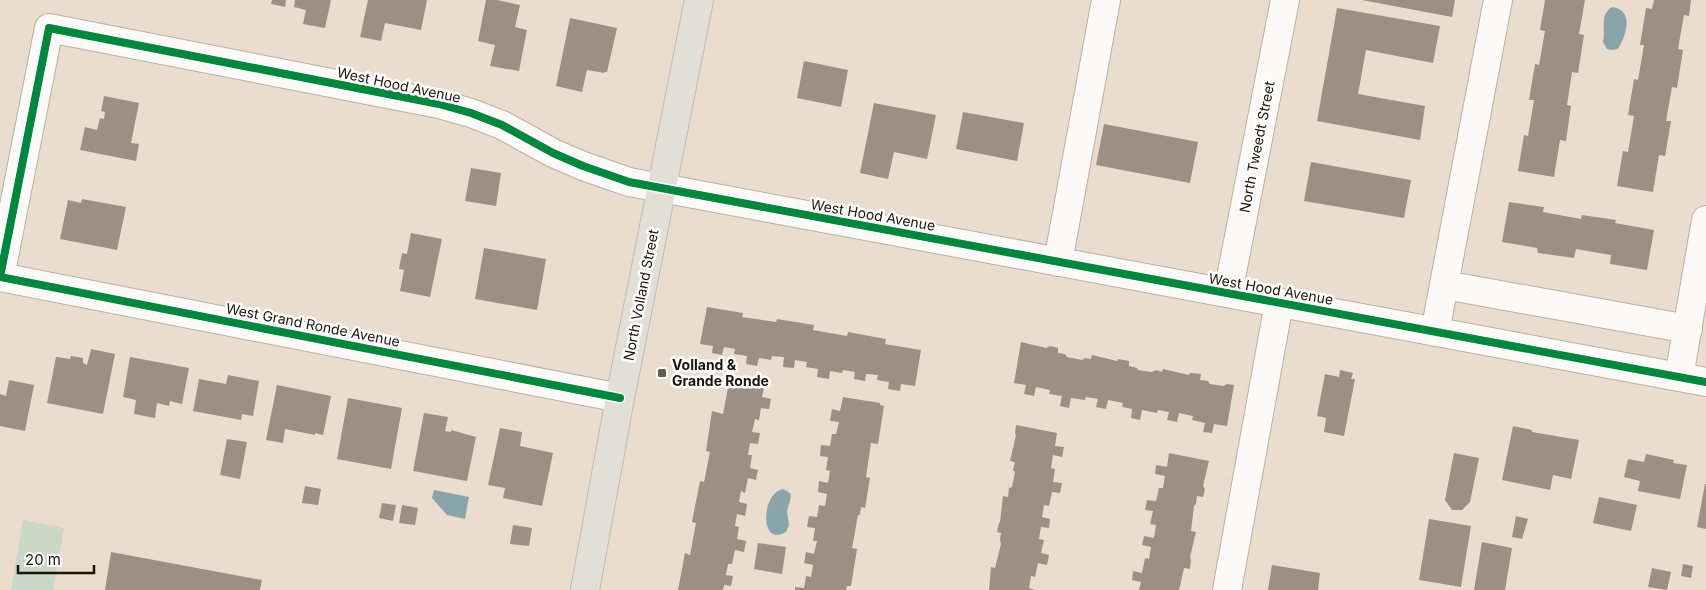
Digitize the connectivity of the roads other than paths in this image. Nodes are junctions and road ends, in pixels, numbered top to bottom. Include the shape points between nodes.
1 (699, 0) edge
2 (1106, 0) edge
3 (1285, 0) edge
4 (1498, 0) edge
5 (662, 189) junction
6 (1706, 220) edge
7 (1058, 262) junction
8 (0, 277) edge
9 (1445, 285) junction
10 (1228, 293) junction
11 (1278, 303) junction
12 (1688, 329) junction
13 (1436, 332) junction
14 (1679, 377) junction
15 (1706, 382) edge
16 (620, 398) junction
17 (585, 590) edge
18 (1227, 590) edge

1 - 5 main road, North Volland Street
2 - 7 street
3 - 10 street, North Tweedt Street
4 - 9 street
5 - 7 street, West Hood Avenue
5 - 8 street, West Hood Avenue via 629,182 584,166 502,125 439,104 49,28
5 - 16 main road, North Volland Street
6 - 12 street
7 - 10 street, West Hood Avenue
8 - 16 street, West Grand Ronde Avenue
9 - 12 street
9 - 13 street
10 - 11 street, West Hood Avenue
11 - 13 street, West Hood Avenue
11 - 18 street
12 - 14 street
13 - 14 street, West Hood Avenue
14 - 15 street, West Hood Avenue
16 - 17 main road, North Volland Street

